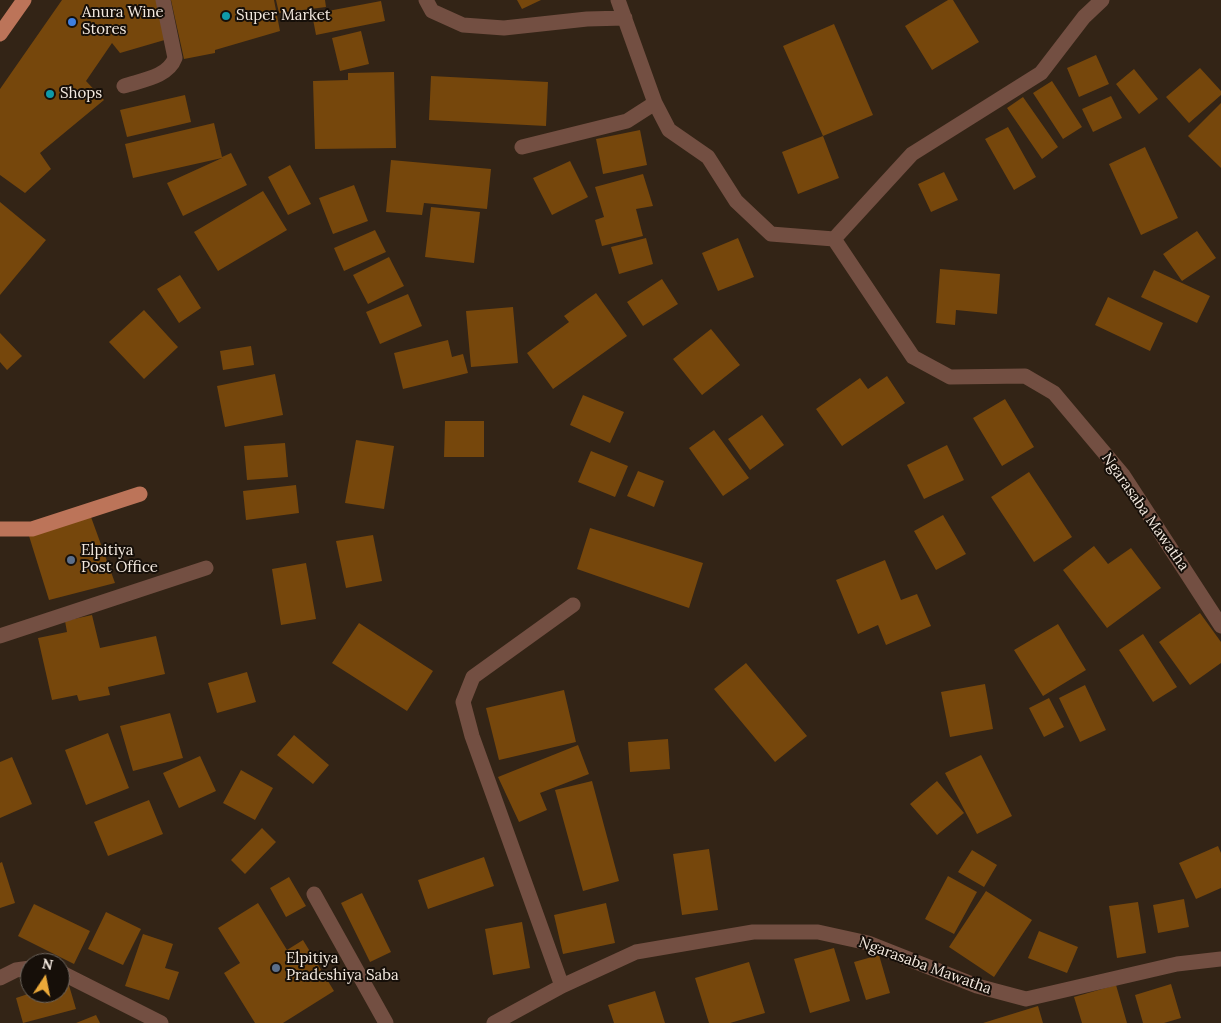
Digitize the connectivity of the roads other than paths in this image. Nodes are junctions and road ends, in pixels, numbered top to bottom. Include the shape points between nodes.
1 (24, 0) edge
2 (163, 0) edge
3 (426, 0) edge
4 (618, 0) edge
5 (1102, 0) edge
6 (625, 18) junction
7 (0, 34) edge
8 (124, 86) dead end
9 (655, 103) junction
10 (522, 147) dead end
11 (834, 239) junction
12 (140, 494) dead end
13 (0, 529) edge
14 (206, 568) dead end
15 (573, 605) dead end
16 (1221, 626) edge
17 (0, 636) edge
18 (314, 894) dead end
19 (1221, 959) edge
20 (20, 969) edge
21 (70, 977) edge
22 (0, 978) edge
23 (562, 986) junction
24 (161, 1023) edge
25 (386, 1023) edge
26 (494, 1023) edge

1 - 7 main road
2 - 8 street via 175,58 172,67
3 - 6 street via 432,11 463,25 504,28
4 - 6 street
5 - 11 street via 1084,17 1040,73 912,154
6 - 9 street
9 - 10 street via 627,121
9 - 11 street via 669,130 708,157 736,201 771,234
11 - 16 street, Ngarasaba Mawatha via 913,357 950,377 1025,376 1054,392 1123,475
12 - 13 main road via 32,529
14 - 17 street
15 - 23 street via 473,677 463,702 472,736
18 - 25 street
19 - 23 street, Ngarasaba Mawatha via 1177,964 1026,999 977,986 868,943 818,932 753,932 636,952
20 - 22 street
21 - 24 street
23 - 26 street, Ngarasaba Mawatha

